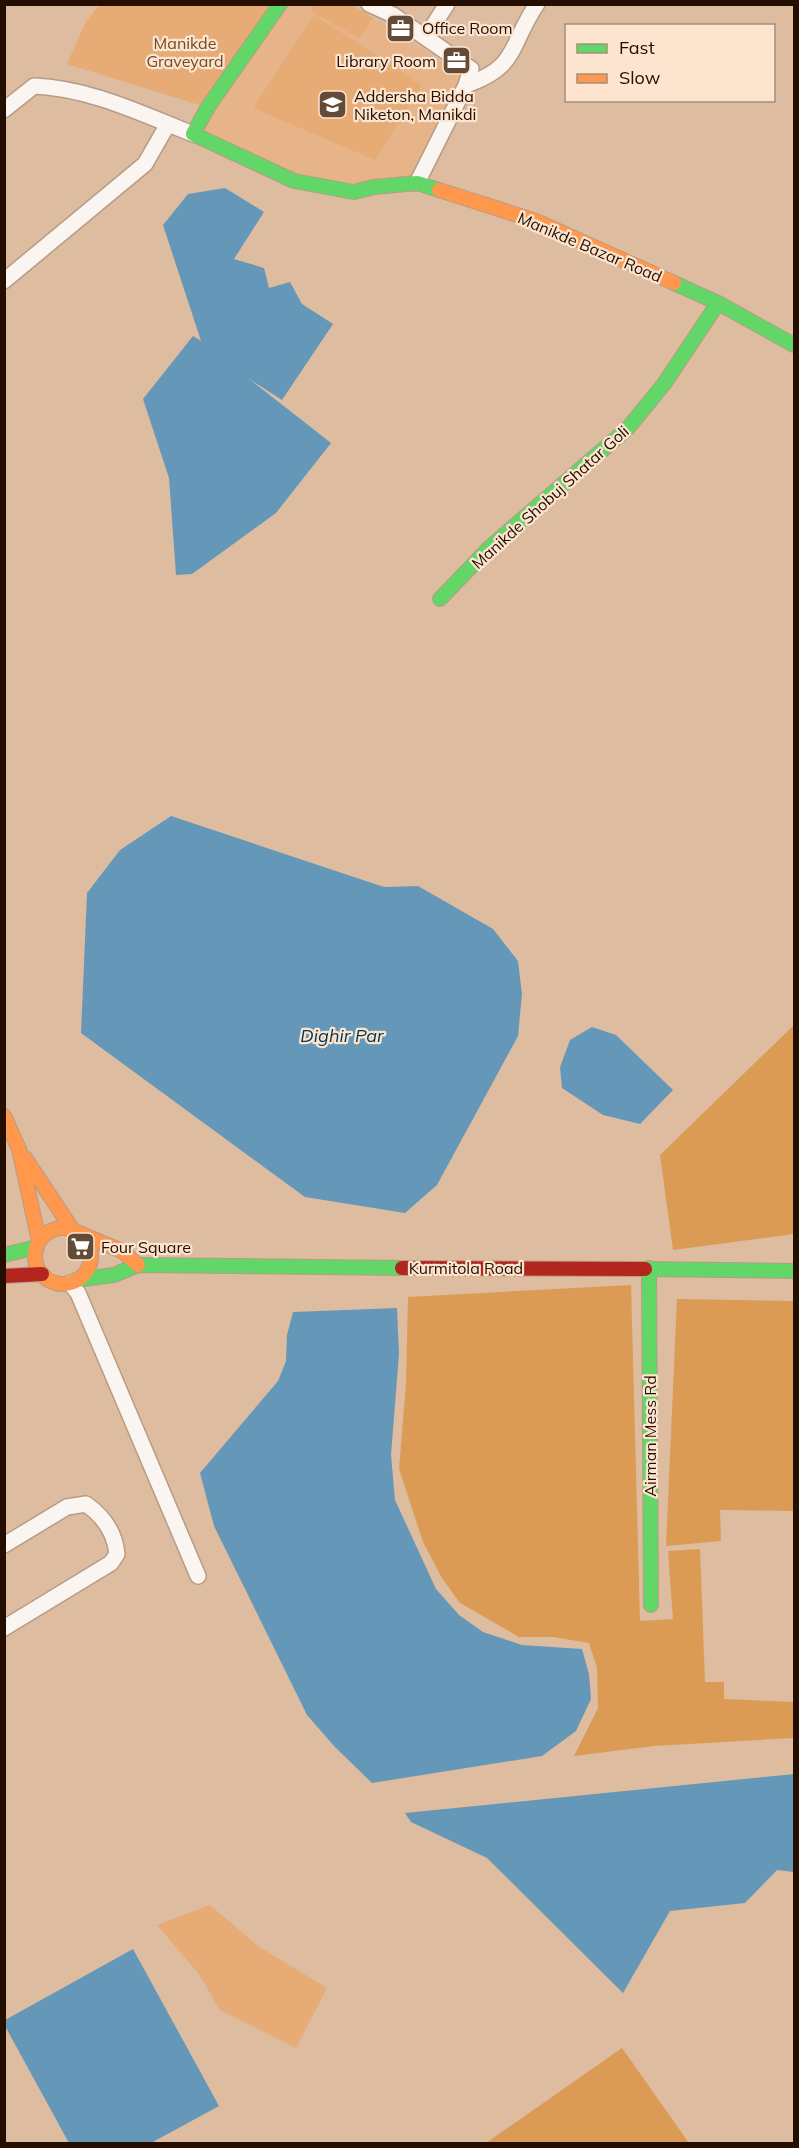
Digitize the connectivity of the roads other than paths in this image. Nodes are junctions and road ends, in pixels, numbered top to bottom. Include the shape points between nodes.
1 (280, 4) edge
2 (369, 4) edge
3 (447, 4) edge
4 (537, 4) edge
5 (426, 37) junction
6 (466, 85) junction
7 (4, 110) edge
8 (168, 124) junction
9 (193, 134) junction
10 (417, 183) junction
11 (4, 282) edge
12 (718, 303) junction
13 (795, 345) edge
14 (440, 599) dead end
15 (4, 1116) edge
16 (19, 1149) junction
17 (76, 1232) junction
18 (38, 1244) junction
19 (4, 1255) edge
20 (138, 1265) junction
21 (649, 1268) junction
22 (795, 1272) edge
23 (42, 1274) junction
24 (4, 1276) edge
25 (73, 1281) junction
26 (4, 1545) edge
27 (198, 1576) dead end
28 (651, 1605) dead end
29 (4, 1628) edge

1 - 9 street
2 - 5 street
3 - 5 street
4 - 6 street via 522,26 512,56 491,76
5 - 6 street via 471,69
6 - 10 street
7 - 8 street via 34,86 58,87
8 - 9 street
8 - 11 street via 144,164
9 - 10 street, Manikde Bazar Road via 294,181 354,192
10 - 12 street, Manikde Bazar Road via 536,220
12 - 13 street, Manikde Bazar Road
12 - 14 street, Manikde Shobuj Shatar Goli via 664,384 628,428 489,548
15 - 16 street
16 - 17 street
16 - 18 street
17 - 18 street via 52,1230
17 - 20 street via 122,1251
17 - 25 street via 88,1243 90,1264
18 - 19 street
18 - 23 street via 35,1260
20 - 21 street, Kurmitola Road
20 - 25 street via 114,1275
21 - 22 street, Kurmitola Road
21 - 28 street, Airman Mess Rd
23 - 24 street
23 - 25 street via 57,1283
25 - 27 street
26 - 29 street via 67,1507 86,1504 101,1514 116,1543 117,1554 111,1563

